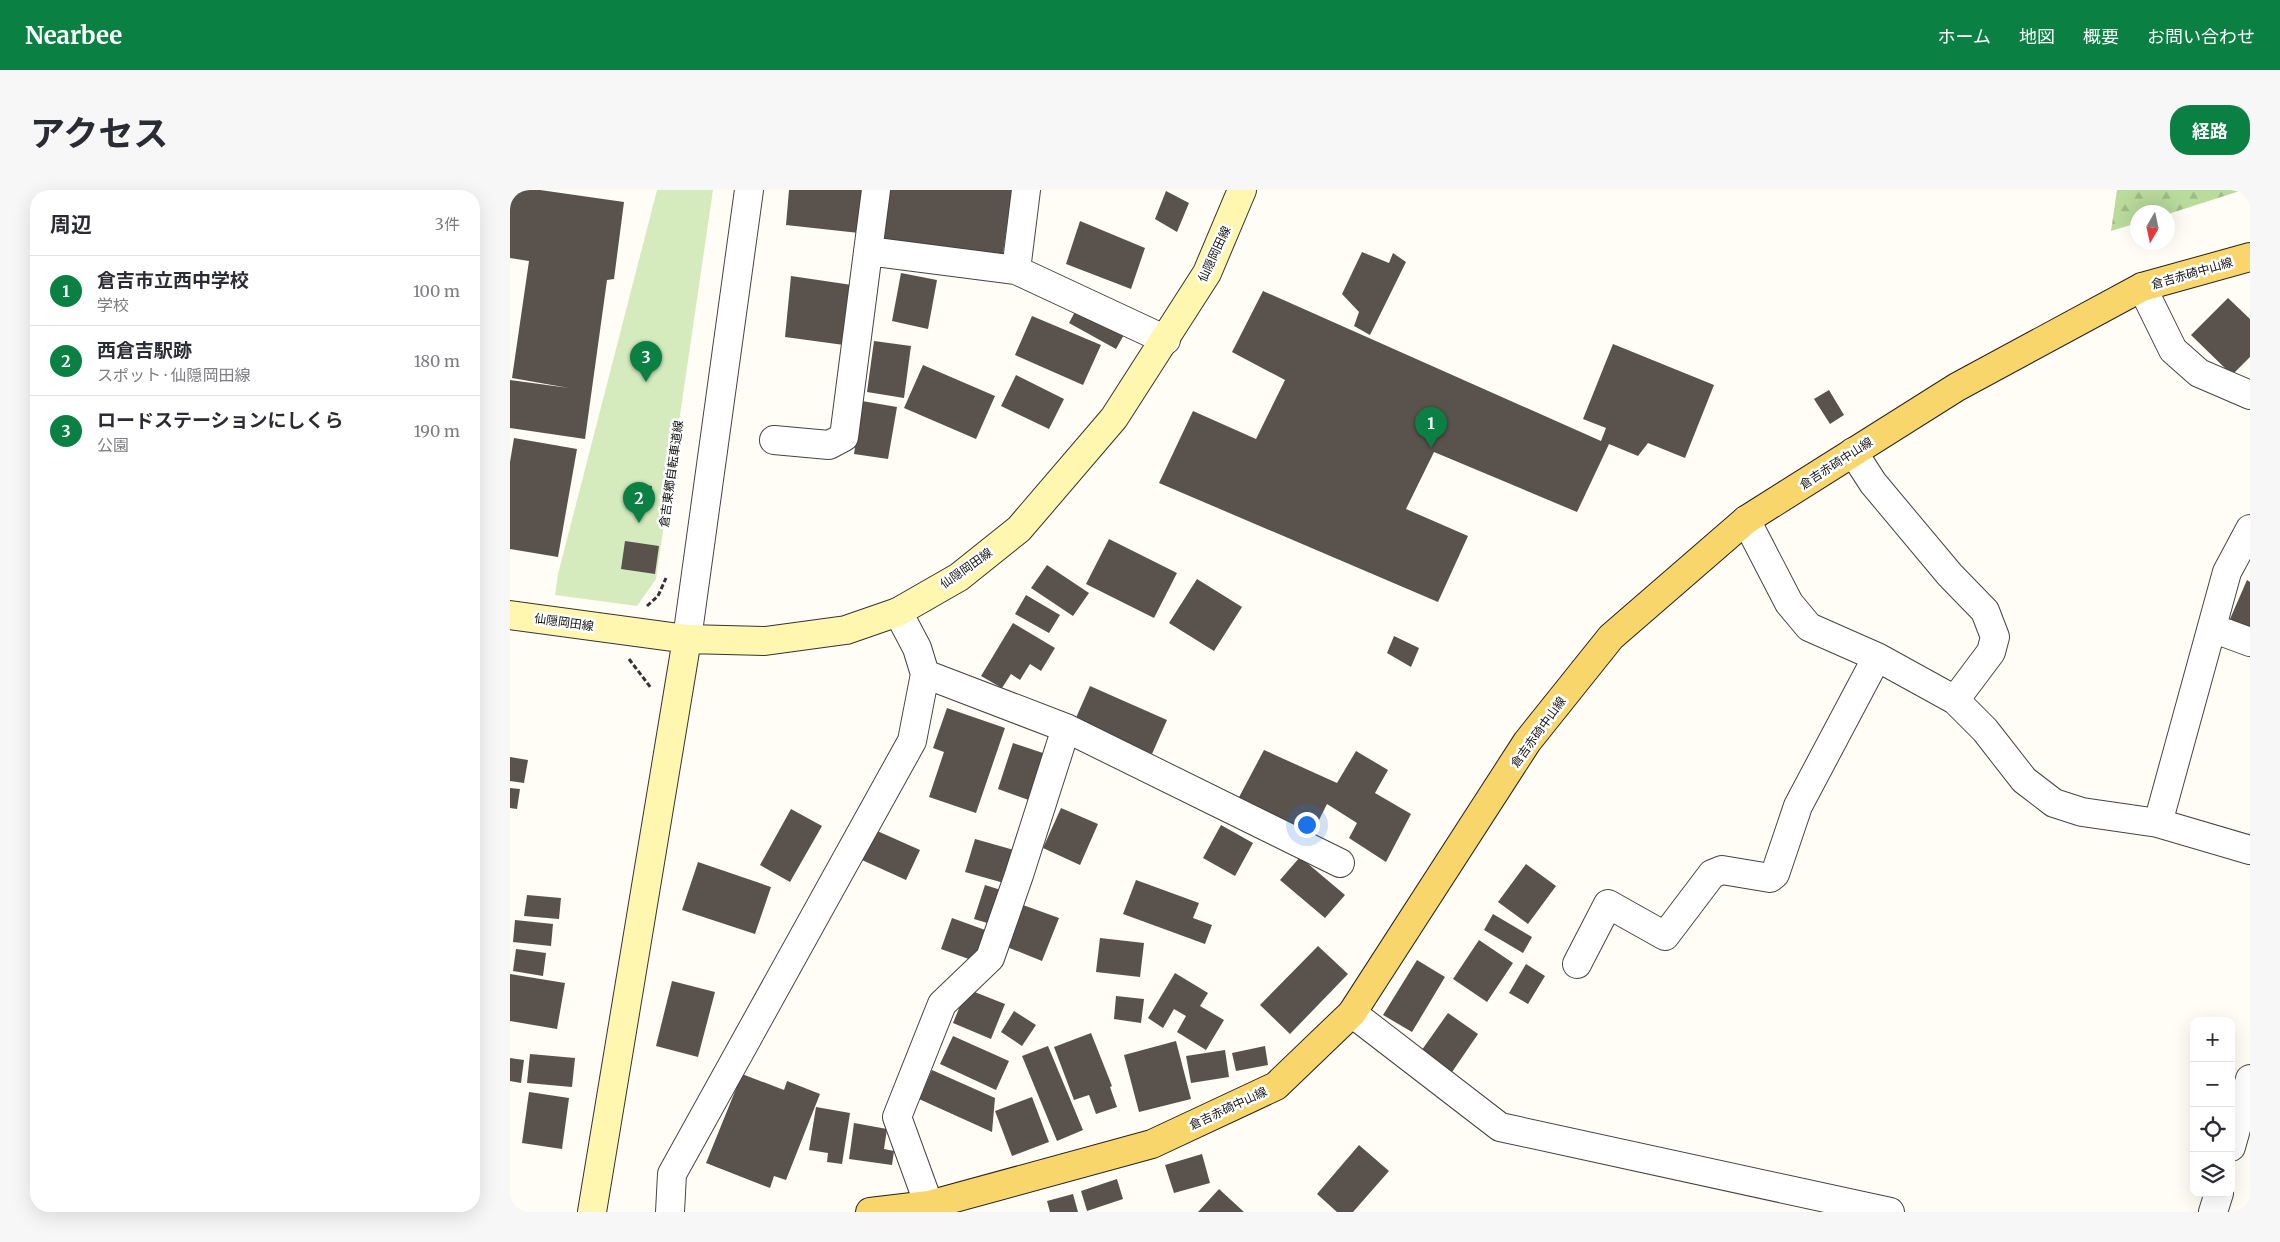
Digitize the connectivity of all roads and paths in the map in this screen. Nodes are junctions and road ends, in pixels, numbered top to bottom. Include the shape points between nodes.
1 (750, 190) edge
2 (876, 190) edge
3 (1026, 190) edge
4 (1242, 190) edge
5 (868, 251) junction
6 (2250, 257) edge
7 (1016, 270) junction
8 (2142, 287) junction
9 (1166, 340) junction
10 (2250, 395) edge
11 (774, 440) dead end
12 (1853, 452) junction
13 (1746, 520) junction
14 (2250, 529) edge
15 (667, 569) dead end
16 (898, 612) junction
17 (510, 615) edge
18 (2212, 628) junction
19 (620, 629) junction
20 (688, 640) junction
21 (2250, 642) edge
22 (1877, 657) junction
23 (925, 674) junction
24 (1955, 700) junction
25 (673, 719) junction
26 (1066, 728) junction
27 (2158, 823) junction
28 (2250, 850) edge
29 (1340, 863) dead end
30 (1577, 964) dead end
31 (1352, 1013) junction
32 (2250, 1079) edge
33 (2235, 1133) edge
34 (2218, 1197) edge
35 (929, 1205) junction
36 (592, 1212) edge
37 (670, 1212) edge
38 (870, 1212) edge
39 (1890, 1212) edge
40 (2213, 1212) edge

1 - 20 street
2 - 5 street
3 - 7 street
4 - 9 main road, 仙隠岡田線 via 1207,274
5 - 7 street
5 - 11 street via 844,437 829,445
6 - 8 main road, 倉吉赤碕中山線
7 - 9 street
8 - 10 street via 2173,350 2199,373
8 - 12 main road, 倉吉赤碕中山線 via 1957,387
9 - 16 main road, 仙隠岡田線 via 1114,418 1019,529 959,576
12 - 13 main road, 倉吉赤碕中山線
12 - 24 street via 1873,484 1985,611 1995,637 1991,652
13 - 22 street via 1789,602 1809,627
13 - 31 main road, 倉吉赤碕中山線 via 1611,637 1527,742
14 - 18 street via 2228,572
15 - 19 path via 658,596 646,607 626,610
16 - 20 main road, 仙隠岡田線 via 846,630 764,640
16 - 23 street via 917,648
17 - 19 main road, 仙隠岡田線
18 - 21 street
18 - 27 street
19 - 20 main road, 仙隠岡田線
19 - 25 path via 619,648
20 - 25 main road
22 - 24 street
22 - 30 street via 1798,806 1775,874 1770,878 1722,870 1712,874 1665,936 1608,904
23 - 26 street
23 - 37 street via 912,741 672,1174
24 - 27 street via 1985,730 2024,780 2054,803 2082,812
25 - 36 main road
26 - 29 street
26 - 35 street via 990,958 942,1004 897,1117
27 - 28 street
31 - 35 main road, 倉吉赤碕中山線 via 1276,1086 1152,1144
31 - 39 street via 1500,1127
32 - 33 street
34 - 40 street
35 - 38 main road, 倉吉赤碕中山線

